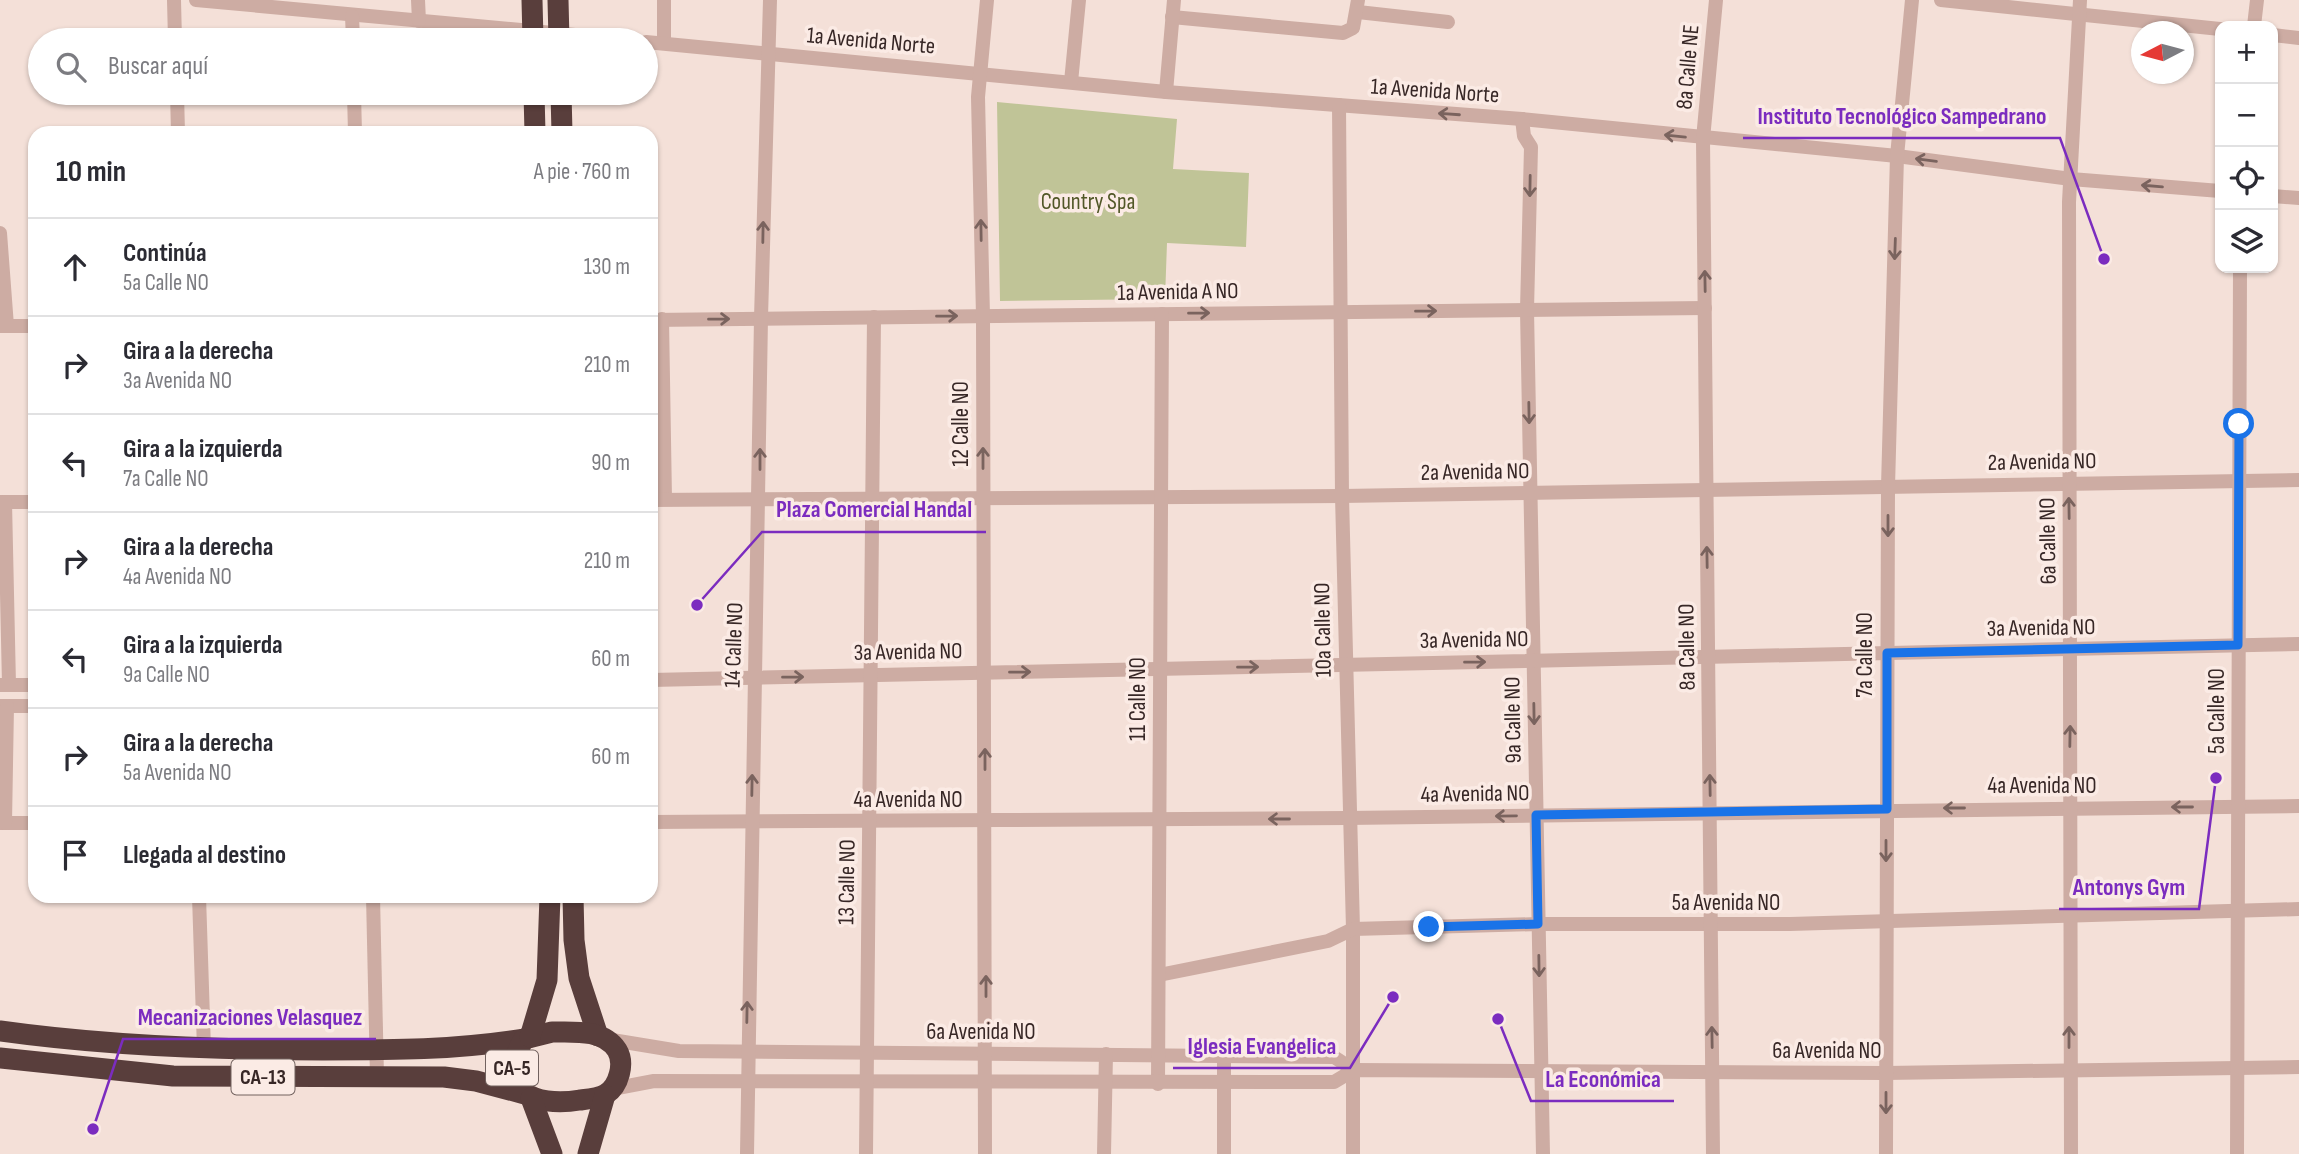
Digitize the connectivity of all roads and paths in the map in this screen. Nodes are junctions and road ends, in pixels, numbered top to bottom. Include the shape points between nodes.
1 (174, 0) edge
2 (196, 0) edge
3 (418, 0) edge
4 (532, 0) edge
5 (558, 0) edge
6 (664, 0) edge
7 (771, 0) edge
8 (987, 0) edge
9 (1079, 0) edge
10 (1174, 0) edge
11 (1716, 0) edge
12 (1912, 0) edge
13 (1941, 0) edge
14 (2080, 0) edge
15 (2257, 0) edge
16 (1357, 6) edge
17 (325, 7) edge
18 (2078, 15) junction
19 (352, 16) junction
20 (1172, 17) junction
21 (419, 21) junction
22 (2255, 21) edge
23 (1448, 22) dead end
24 (175, 28) edge
25 (352, 28) edge
26 (472, 28) edge
27 (533, 28) edge
28 (559, 28) edge
29 (2215, 29) edge
30 (2278, 35) edge
31 (2299, 38) edge
32 (658, 43) edge
33 (664, 43) junction
34 (770, 54) junction
35 (980, 72) junction
36 (1071, 82) junction
37 (1166, 92) junction
38 (177, 105) edge
39 (354, 105) edge
40 (534, 105) edge
41 (561, 105) edge
42 (1339, 105) junction
43 (1522, 119) junction
44 (178, 126) edge
45 (355, 126) edge
46 (535, 126) edge
47 (562, 126) edge
48 (1703, 139) junction
49 (1897, 156) junction
50 (2071, 178) junction
51 (2215, 191) edge
52 (2278, 196) edge
53 (2299, 198) edge
54 (0, 233) edge
55 (2241, 273) edge
56 (1705, 307) junction
57 (1527, 310) junction
58 (1341, 312) junction
59 (1162, 314) junction
60 (982, 316) junction
61 (874, 317) junction
62 (761, 318) junction
63 (658, 320) edge
64 (3, 326) edge
65 (28, 326) edge
66 (2299, 480) edge
67 (2239, 481) junction
68 (2069, 484) junction
69 (1888, 487) junction
70 (1707, 490) junction
71 (1530, 493) junction
72 (1161, 496) junction
73 (1342, 496) junction
74 (760, 498) junction
75 (872, 498) junction
76 (984, 498) junction
77 (658, 499) edge
78 (2, 502) edge
79 (28, 502) edge
80 (2299, 644) edge
81 (2238, 645) junction
82 (2071, 649) junction
83 (1887, 653) junction
84 (1708, 657) junction
85 (1534, 661) junction
86 (1346, 665) junction
87 (1160, 669) junction
88 (984, 673) junction
89 (870, 675) junction
90 (755, 678) junction
91 (658, 680) edge
92 (5, 685) edge
93 (28, 685) edge
94 (4, 706) edge
95 (28, 706) edge
96 (2299, 806) edge
97 (2238, 807) junction
98 (2069, 808) junction
99 (1887, 809) junction
100 (1710, 814) junction
101 (1536, 815) junction
102 (1348, 818) junction
103 (1160, 819) junction
104 (752, 821) junction
105 (985, 821) junction
106 (658, 822) edge
107 (2, 823) edge
108 (28, 823) edge
109 (869, 823) junction
110 (199, 903) edge
111 (373, 903) edge
112 (550, 903) edge
113 (573, 903) edge
114 (2299, 909) edge
115 (2238, 911) junction
116 (2069, 918) junction
117 (1886, 922) junction
118 (1538, 924) junction
119 (1711, 926) junction
120 (1353, 929) junction
121 (1159, 975) junction
122 (0, 1031) edge
123 (602, 1037) junction
124 (527, 1038) junction
125 (204, 1049) junction
126 (376, 1050) junction
127 (747, 1052) junction
128 (867, 1054) junction
129 (986, 1054) junction
130 (1106, 1054) junction
131 (1159, 1054) junction
132 (1224, 1055) junction
133 (0, 1058) edge
134 (2299, 1067) edge
135 (2236, 1068) junction
136 (2069, 1069) junction
137 (1354, 1070) junction
138 (1541, 1073) junction
139 (1712, 1073) junction
140 (1886, 1073) junction
141 (377, 1076) junction
142 (986, 1079) junction
143 (747, 1080) junction
144 (866, 1081) junction
145 (1105, 1082) junction
146 (1224, 1083) junction
147 (1158, 1084) junction
148 (608, 1092) junction
149 (528, 1096) junction
150 (552, 1154) edge
151 (588, 1154) edge
152 (747, 1154) edge
153 (866, 1154) edge
154 (985, 1154) edge
155 (1104, 1154) edge
156 (1224, 1154) edge
157 (1353, 1154) edge
158 (1544, 1154) edge
159 (1713, 1154) edge
160 (1886, 1154) edge
161 (2071, 1154) edge
162 (2237, 1154) edge

1 - 24 street
2 - 17 street
3 - 21 street
4 - 27 highway
5 - 28 highway
6 - 33 street
7 - 34 street, 14 Calle NO
8 - 35 street, 12 Calle NO
9 - 36 street
10 - 20 street
11 - 48 street, 8a Calle NE
12 - 49 street, 7a Calle NO
13 - 18 street
14 - 18 street, 6a Calle NO
15 - 22 street
16 - 20 street via 1353,28 1343,33
16 - 23 street
17 - 19 street
18 - 29 street
18 - 50 street, 6a Calle NO
19 - 21 street
19 - 25 street
20 - 37 street
21 - 26 street
30 - 31 street
32 - 33 street, 1a Avenida Norte
33 - 34 street, 1a Avenida Norte
34 - 35 street, 1a Avenida Norte
62 -> 34 street, 14 Calle NO
35 - 36 street, 1a Avenida Norte
60 -> 35 street, 12 Calle NO
36 - 37 street, 1a Avenida Norte
37 - 42 street, 1a Avenida Norte
38 - 44 street
39 - 45 street
40 - 46 highway
41 - 47 highway
43 -> 42 street, 1a Avenida Norte
42 - 58 street, 10a Calle NO
48 -> 43 street, 1a Avenida Norte
43 -> 57 street, 9a Calle NO via 1531,147
48 - 49 street, 1a Avenida Norte
56 -> 48 street, 8a Calle NO
50 -> 49 street, 1a Avenida Norte
49 -> 69 street, 7a Calle NO
51 -> 50 street, 1a Avenida Norte
50 - 68 street, 6a Calle NO
52 - 53 street
54 - 64 street
55 - 67 street, 5a Calle NO
56 - 57 street, 1a Avenida A NO
56 - 70 street, 8a Calle NO
58 -> 57 street, 1a Avenida A NO
57 -> 71 street, 9a Calle NO
59 -> 58 street, 1a Avenida A NO
58 - 73 street, 10a Calle NO
59 - 60 street, 1a Avenida A NO
59 - 72 street, 11 Calle NO
61 -> 60 street, 1a Avenida A NO
76 -> 60 street, 12 Calle NO
61 - 62 street, 1a Avenida A NO
61 - 75 street, 13 Calle NO
63 -> 62 street, 1a Avenida A NO
74 -> 62 street, 14 Calle NO
64 - 65 street
66 - 67 street, 2a Avenida NO
67 - 68 street, 2a Avenida NO
67 - 81 street, 5a Calle NO
68 - 69 street, 2a Avenida NO
82 -> 68 street, 6a Calle NO
69 - 70 street, 2a Avenida NO
69 -> 83 street, 7a Calle NO
70 - 71 street, 2a Avenida NO
84 -> 70 street, 8a Calle NO
71 - 73 street, 2a Avenida NO
71 - 85 street, 9a Calle NO
72 - 73 street, 2a Avenida NO
72 - 76 street, 2a Avenida NO
72 - 87 street, 11 Calle NO
73 - 86 street, 10a Calle NO
74 - 75 street, 2a Avenida NO
74 - 77 street, 2a Avenida NO
74 - 90 street, 14 Calle NO
75 - 76 street, 2a Avenida NO
75 - 89 street, 13 Calle NO
76 - 88 street, 12 Calle NO
78 - 79 street
78 - 92 street
80 - 81 street, 3a Avenida NO
81 - 82 street, 3a Avenida NO
81 - 97 street, 5a Calle NO
82 - 83 street, 3a Avenida NO
98 -> 82 street, 6a Calle NO
83 - 84 street, 3a Avenida NO
83 - 99 street, 7a Calle NO
84 - 85 street, 3a Avenida NO
100 -> 84 street, 8a Calle NO
86 -> 85 street, 3a Avenida NO
85 -> 101 street, 9a Calle NO
87 -> 86 street, 3a Avenida NO
86 - 102 street, 10a Calle NO
88 -> 87 street, 3a Avenida NO
87 - 103 street, 11 Calle NO
88 - 89 street, 3a Avenida NO
105 -> 88 street, 12 Calle NO
90 -> 89 street, 3a Avenida NO
89 - 109 street, 13 Calle NO
90 - 91 street, 3a Avenida NO
104 -> 90 street, 14 Calle NO
92 - 93 street
94 - 95 street
94 - 107 street
96 - 97 street, 4a Avenida NO
97 -> 98 street, 4a Avenida NO
97 - 115 street, 5a Calle NO
98 -> 99 street, 4a Avenida NO
98 - 116 street, 6a Calle NO
99 - 100 street, 4a Avenida NO
99 -> 117 street, 7a Calle NO
100 - 101 street, 4a Avenida NO
100 - 119 street, 8a Calle NO
101 -> 102 street, 4a Avenida NO
101 - 118 street, 9a Calle NO
102 -> 103 street, 4a Avenida NO
102 - 120 street, 10a Calle NO
103 - 105 street, 4a Avenida NO
103 - 121 street, 11 Calle NO
104 - 106 street, 4a Avenida NO
104 - 109 street, 4a Avenida NO
127 -> 104 street, 14 Calle NO
105 - 109 street, 4a Avenida NO
129 -> 105 street, 12 Calle NO
107 - 108 street
109 - 128 street, 13 Calle NO
110 - 125 street
111 - 126 street
112 - 124 highway via 547,980
113 - 123 highway via 579,978
114 - 115 street, 5a Avenida NO
115 - 116 street, 5a Avenida NO
115 - 135 street, 5a Calle NO
116 - 117 street, 5a Avenida NO
136 -> 116 street, 6a Calle NO
117 - 119 street, 5a Avenida NO
117 - 140 street, 7a Calle NO
118 - 119 street, 5a Avenida NO
118 - 120 street, 5a Avenida NO
118 -> 138 street, 9a Calle NO
139 -> 119 street, 8a Calle NO
120 - 121 street, 5a Avenida NO via 1328,941
120 - 137 street, 10a Calle NO
121 - 131 street, 11 Calle NO
122 - 125 highway, CA-13
123 - 124 highway, CA-5 via 568,1032
123 - 127 street, 6a Avenida NO via 680,1051
123 - 148 highway via 618,1052 621,1065
124 - 126 highway, CA-13 via 473,1047
124 - 149 highway, CA-5 via 514,1056 512,1072
125 - 126 highway, CA-13
126 - 141 street
127 - 128 street, 6a Avenida NO
127 - 143 street, 14 Calle NO
128 - 129 street, 6a Avenida NO
128 - 144 street, 13 Calle NO
129 - 130 street, 6a Avenida NO
129 - 142 street, 12 Calle NO
130 - 131 street, 6a Avenida NO
130 - 145 street
131 - 132 street, 6a Avenida NO
131 - 147 street, 11 Calle NO
132 - 137 street, 6a Avenida NO via 1334,1057
132 - 146 street
133 - 141 highway, CA-13 via 173,1076
134 - 135 street, 6a Avenida NO
135 - 136 street, 6a Avenida NO
135 - 162 street, 5a Calle NO
136 - 140 street, 6a Avenida NO
136 - 161 street, 6a Calle NO
137 - 138 street, 6a Avenida NO
137 - 146 street, 6a Avenida NO via 1334,1082
137 - 157 street, 10a Calle NO
138 - 139 street, 6a Avenida NO
138 - 158 street, 9a Calle NO
139 - 140 street, 6a Avenida NO
139 - 159 street, 8a Calle NO
140 -> 160 street, 7a Calle NO
141 - 149 highway, CA-13 via 455,1078
142 - 144 street, 6a Avenida NO
142 - 145 street, 6a Avenida NO
142 - 154 street, 12 Calle NO
143 - 144 street, 6a Avenida NO
143 - 148 street, 6a Avenida NO via 654,1081
143 - 152 street, 14 Calle NO
144 - 153 street, 13 Calle NO
145 - 147 street, 6a Avenida NO
145 - 155 street
146 - 147 street, 6a Avenida NO
146 - 156 street
148 - 149 highway, CA-5 via 554,1103
148 - 151 highway
149 - 150 highway, CA-5

